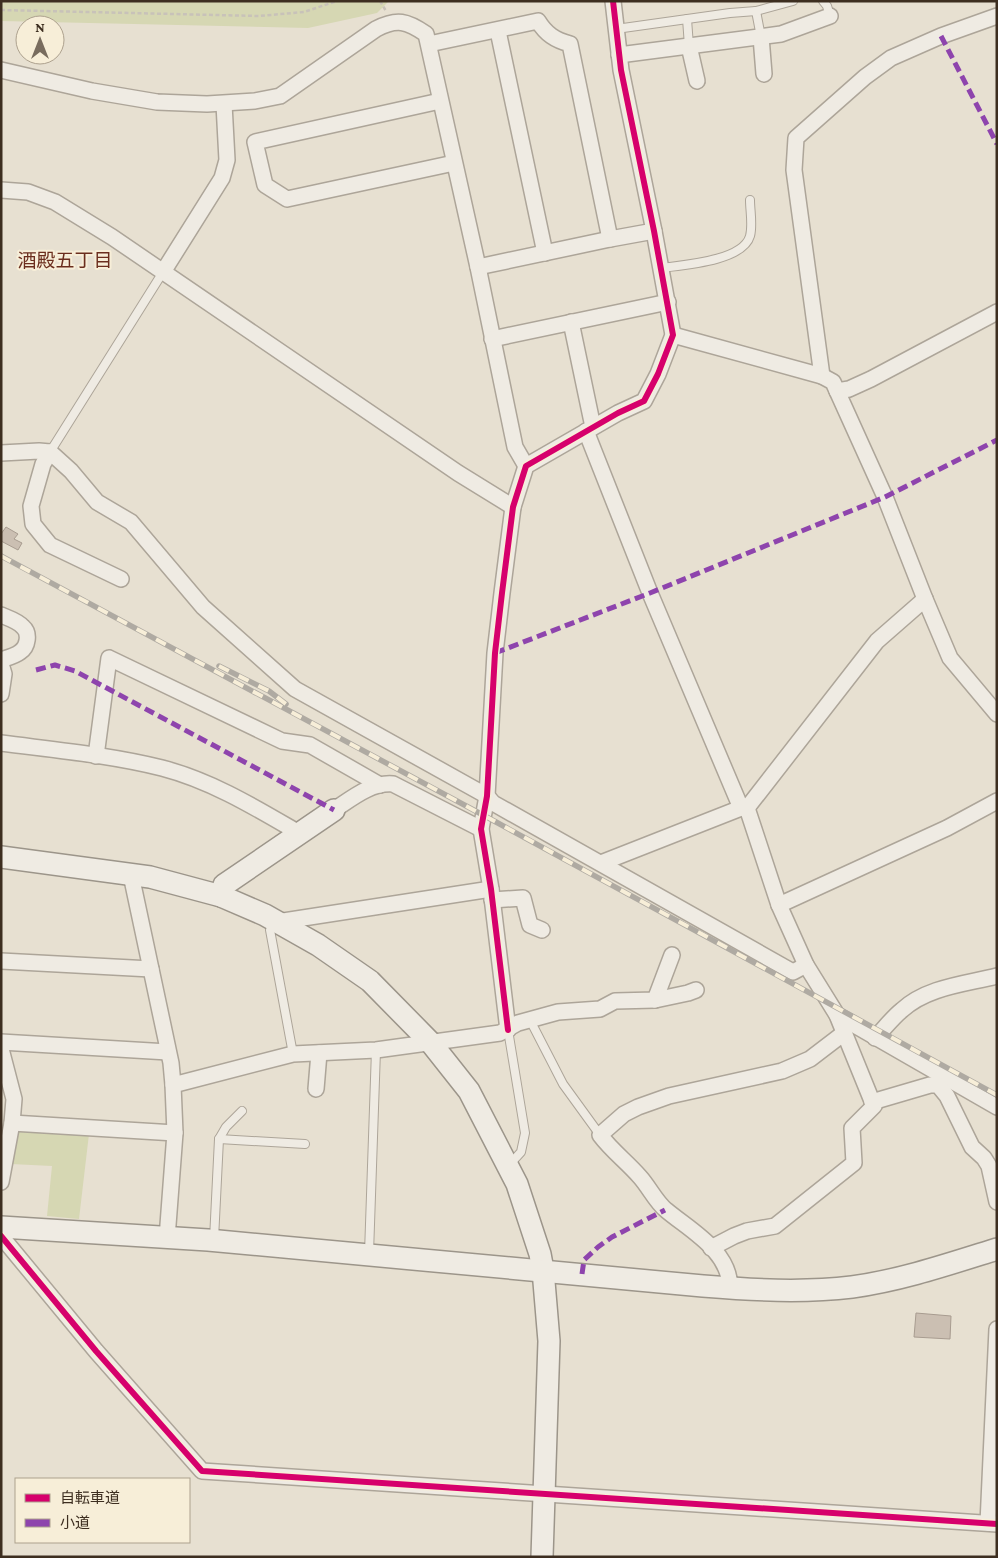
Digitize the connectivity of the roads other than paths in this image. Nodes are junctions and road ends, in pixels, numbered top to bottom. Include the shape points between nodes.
1 (613, 1) edge
2 (793, 1) edge
3 (824, 1) edge
4 (756, 12) junction
5 (830, 16) joint
6 (997, 16) edge
7 (687, 19) junction
8 (616, 29) junction
9 (498, 30) junction
10 (761, 37) junction
11 (429, 44) junction
12 (689, 46) junction
13 (619, 55) junction
14 (1, 70) edge
15 (764, 74) dead end
16 (697, 81) dead end
17 (440, 101) junction
18 (224, 104) junction
19 (454, 163) junction
20 (1, 190) edge
21 (750, 200) dead end
22 (654, 231) junction
23 (610, 239) junction
24 (545, 253) junction
25 (478, 268) junction
26 (661, 268) junction
27 (163, 272) junction
28 (668, 302) junction
29 (997, 312) edge
30 (571, 322) junction
31 (673, 335) junction
32 (492, 338) junction
33 (822, 376) junction
34 (837, 391) junction
35 (590, 429) junction
36 (50, 452) junction
37 (1, 453) edge
38 (526, 466) junction
39 (513, 507) junction
40 (121, 579) dead end
41 (925, 599) junction
42 (1, 615) edge
43 (1, 660) edge
44 (1, 664) edge
45 (1, 694) edge
46 (997, 714) edge
47 (1, 743) edge
48 (96, 756) junction
49 (380, 785) junction
50 (487, 796) junction
51 (997, 801) edge
52 (744, 808) junction
53 (334, 810) joint
54 (482, 829) junction
55 (299, 834) junction
56 (1, 857) edge
57 (601, 863) junction
58 (131, 875) junction
59 (492, 894) junction
60 (221, 896) junction
61 (779, 905) junction
62 (277, 922) junction
63 (542, 930) dead end
64 (672, 955) dead end
65 (1, 961) edge
66 (806, 965) junction
67 (151, 969) junction
68 (997, 976) edge
69 (696, 990) dead end
70 (655, 1000) junction
71 (837, 1015) junction
72 (530, 1020) junction
73 (508, 1030) junction
74 (844, 1033) junction
75 (875, 1038) junction
76 (1, 1042) edge
77 (431, 1043) junction
78 (1, 1050) edge
79 (376, 1050) junction
80 (168, 1052) junction
81 (318, 1053) junction
82 (293, 1054) junction
83 (942, 1082) junction
84 (172, 1085) junction
85 (316, 1089) dead end
86 (872, 1102) junction
87 (997, 1108) edge
88 (242, 1110) dead end
89 (12, 1124) junction
90 (175, 1133) junction
91 (600, 1135) junction
92 (219, 1139) junction
93 (305, 1144) dead end
94 (508, 1166) junction
95 (1, 1182) edge
96 (997, 1202) edge
97 (1, 1227) edge
98 (1, 1236) edge
99 (167, 1238) junction
100 (214, 1241) junction
101 (711, 1248) junction
102 (997, 1249) edge
103 (368, 1255) junction
104 (543, 1270) junction
105 (730, 1288) junction
106 (997, 1329) edge
107 (545, 1495) junction
108 (992, 1524) edge
109 (542, 1557) edge

1 - 8 street
2 - 4 lane
3 - 5 lane
4 - 7 lane
4 - 10 lane
5 - 10 street via 781,34
6 - 33 street via 891,58 864,77 796,138 794,170
7 - 8 lane
7 - 12 lane
8 - 13 street
9 - 11 street
9 - 23 street via 538,22 556,40 570,44
9 - 24 street
10 - 12 street
10 - 15 street
11 - 17 street
11 - 18 street via 426,34 418,28 403,21 388,23 376,28 280,96
12 - 13 street
12 - 16 street
13 - 22 street
14 - 18 street via 157,102
17 - 19 street
17 - 19 street via 255,142 265,185 287,199
18 - 27 street via 227,160 222,178
19 - 25 street
20 - 27 street via 28,192 55,202
21 - 26 lane via 750,236 746,244 717,259
22 - 23 street
22 - 26 street
23 - 24 street
24 - 25 street
25 - 32 street
26 - 28 street
27 - 36 lane
27 - 39 street
28 - 30 street
28 - 31 street
29 - 34 street via 871,379
30 - 32 street
30 - 35 street
31 - 33 street
31 - 35 street via 644,401
32 - 38 street via 515,447
33 - 34 street via 833,382
34 - 41 street via 885,497
35 - 38 street
35 - 52 street via 650,593
36 - 37 street
36 - 40 street via 43,464 31,506 33,524 50,545
36 - 50 street via 97,502 132,522 203,607 295,689
38 - 39 street
39 - 50 street via 495,653
41 - 46 street via 950,658
41 - 52 street via 877,641
42 - 43 street via 22,626 27,633 25,648
44 - 45 street via 4,674
47 - 48 street
48 - 49 street via 109,658 282,741 310,745
48 - 55 street via 164,768 206,784 249,804
49 - 53 street
49 - 54 street via 393,784
50 - 54 street
50 - 57 street via 493,803
51 - 61 street via 947,828
52 - 57 street
52 - 61 street
53 - 55 street
54 - 59 street
55 - 60 street via 224,885
56 - 58 street
57 - 66 street via 793,972
58 - 60 street
58 - 67 street
59 - 62 street
59 - 63 street via 524,898 530,925
59 - 73 street
60 - 62 street
61 - 66 street
62 - 77 street via 318,945 370,981
62 - 82 lane via 270,930
64 - 70 street
65 - 67 street
66 - 71 street
67 - 80 street
68 - 75 street via 934,991 902,1010
69 - 70 street
70 - 72 street via 615,1001 600,1009 558,1012
71 - 74 street
71 - 75 street
72 - 73 street
72 - 91 lane via 563,1084
73 - 77 street
73 - 94 lane via 525,1133 521,1152
74 - 86 street
74 - 91 street via 810,1059 782,1071 670,1096 638,1107 624,1114
75 - 83 street
76 - 80 street
77 - 79 street
77 - 94 street via 469,1091
78 - 89 street via 14,1099
79 - 81 street
79 - 103 lane
80 - 84 street
81 - 82 street
81 - 85 street
82 - 84 street
83 - 86 street
83 - 87 street
83 - 96 street via 972,1147 989,1166
84 - 90 street
86 - 101 street via 874,1106 852,1128 854,1163 775,1226 747,1231
88 - 92 lane
89 - 90 street
89 - 95 street
90 - 99 street
91 - 101 street via 641,1178 665,1210 698,1234
92 - 93 lane
92 - 100 lane
94 - 104 street via 517,1184
97 - 99 street
98 - 107 street via 96,1351 202,1471
99 - 100 street
100 - 103 street
101 - 105 street via 722,1259
102 - 105 street via 928,1271 852,1287 798,1291
103 - 104 street
104 - 105 street
104 - 107 street via 549,1341
106 - 108 street
107 - 108 street
107 - 109 street

